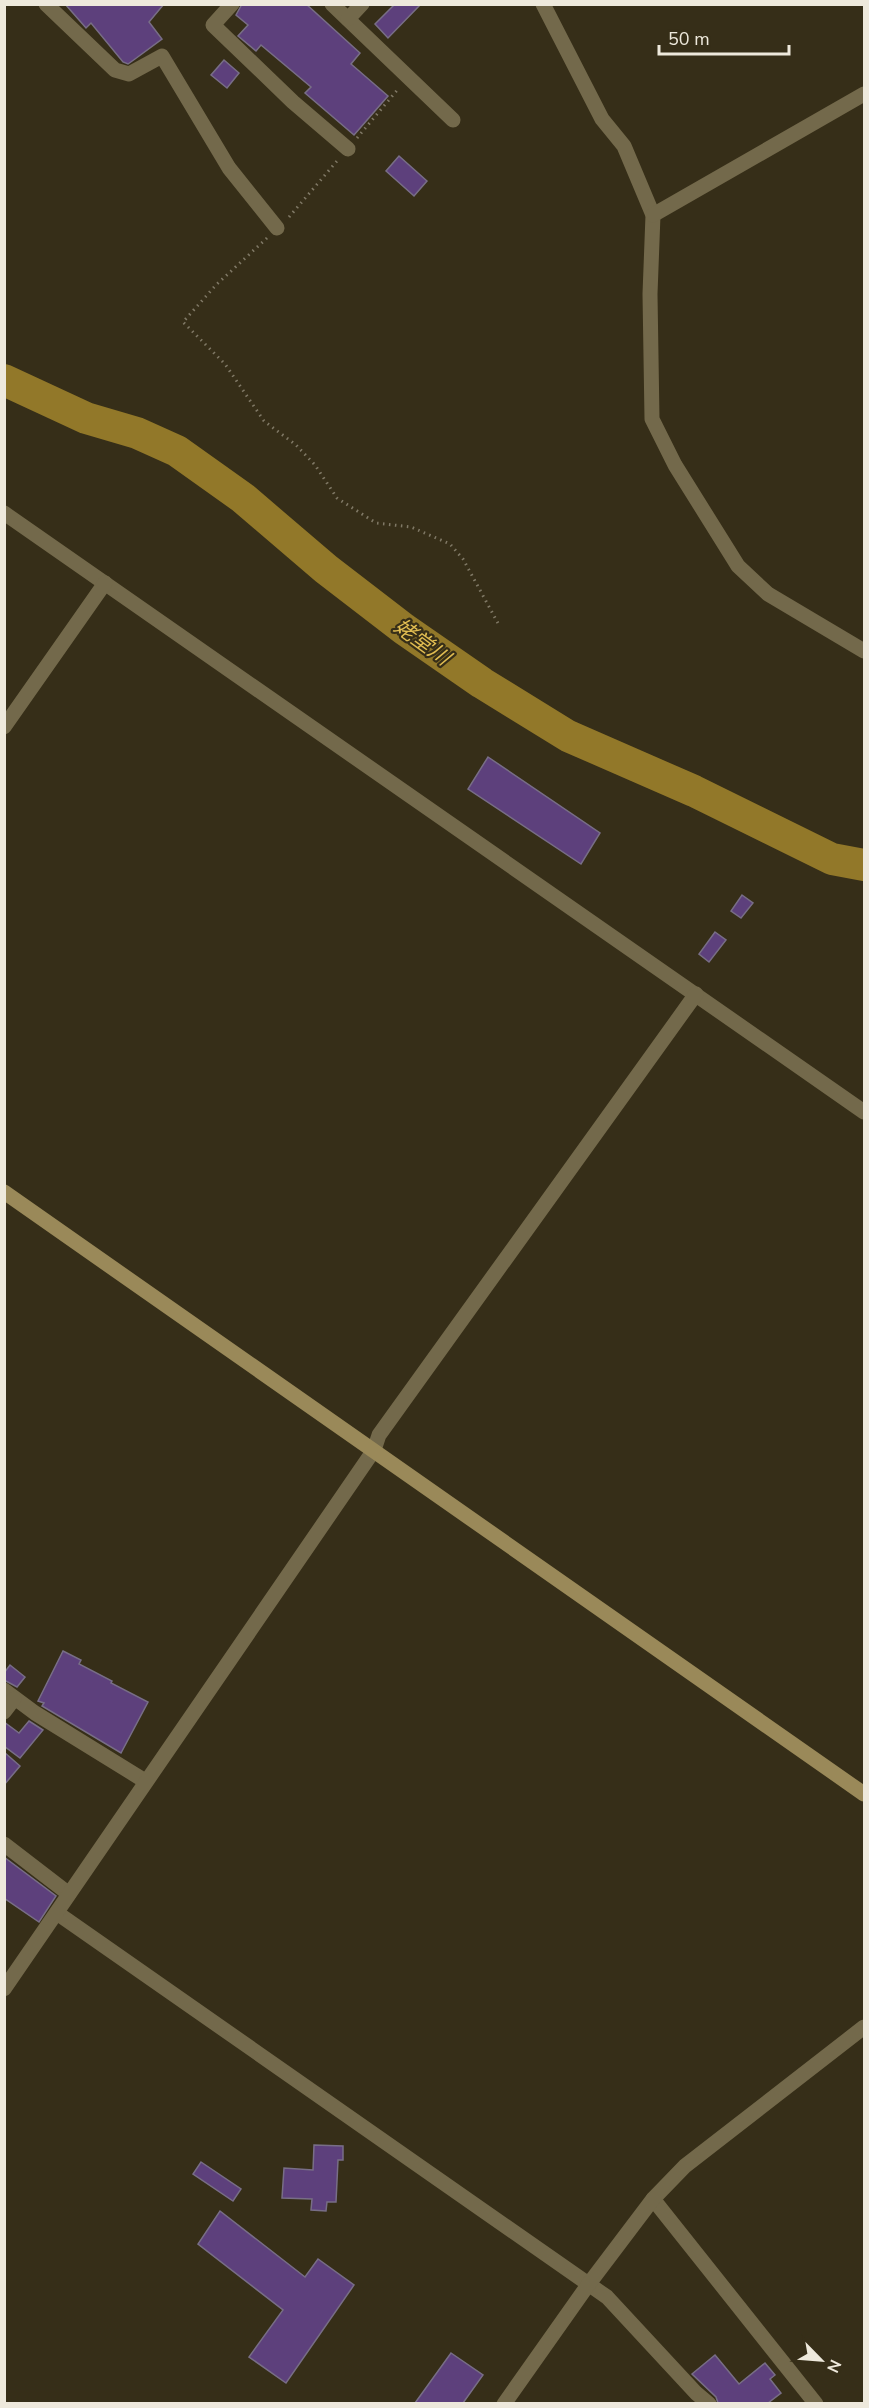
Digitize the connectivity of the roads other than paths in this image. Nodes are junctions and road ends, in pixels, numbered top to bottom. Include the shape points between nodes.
1 (46, 4) edge
2 (232, 4) edge
3 (332, 4) edge
4 (362, 4) edge
5 (543, 4) edge
6 (348, 20) junction
7 (864, 94) edge
8 (453, 120) dead end
9 (348, 149) road end
10 (653, 215) junction
11 (277, 228) road end
12 (4, 513) edge
13 (105, 583) junction
14 (864, 651) edge
15 (4, 727) edge
16 (696, 994) junction
17 (864, 1112) edge
18 (4, 1192) edge
19 (374, 1450) junction
20 (9, 1695) edge
21 (4, 1712) edge
22 (145, 1781) junction
23 (864, 1794) edge
24 (4, 1844) edge
25 (69, 1894) junction
26 (57, 1913) junction
27 (4, 1989) edge
28 (864, 2027) edge
29 (652, 2199) junction
30 (588, 2285) junction
31 (504, 2403) edge
32 (709, 2403) edge
33 (816, 2403) edge

1 - 11 street via 115,70 129,74 162,56 229,168
2 - 9 street via 213,25 292,102
3 - 6 street
4 - 6 street
5 - 10 street via 602,118 624,146
6 - 8 street
7 - 10 street
10 - 14 street via 652,419 675,465 738,566 768,594
12 - 13 street
13 - 15 street
13 - 16 street
16 - 17 street
16 - 19 street via 379,1435
18 - 19 street
19 - 22 street
19 - 23 street
20 - 21 street
20 - 22 street
22 - 25 street
24 - 25 street
25 - 26 street
26 - 27 street
26 - 30 street
28 - 29 street via 685,2166
29 - 30 street
29 - 33 street
30 - 31 street
30 - 32 street via 620,2310

